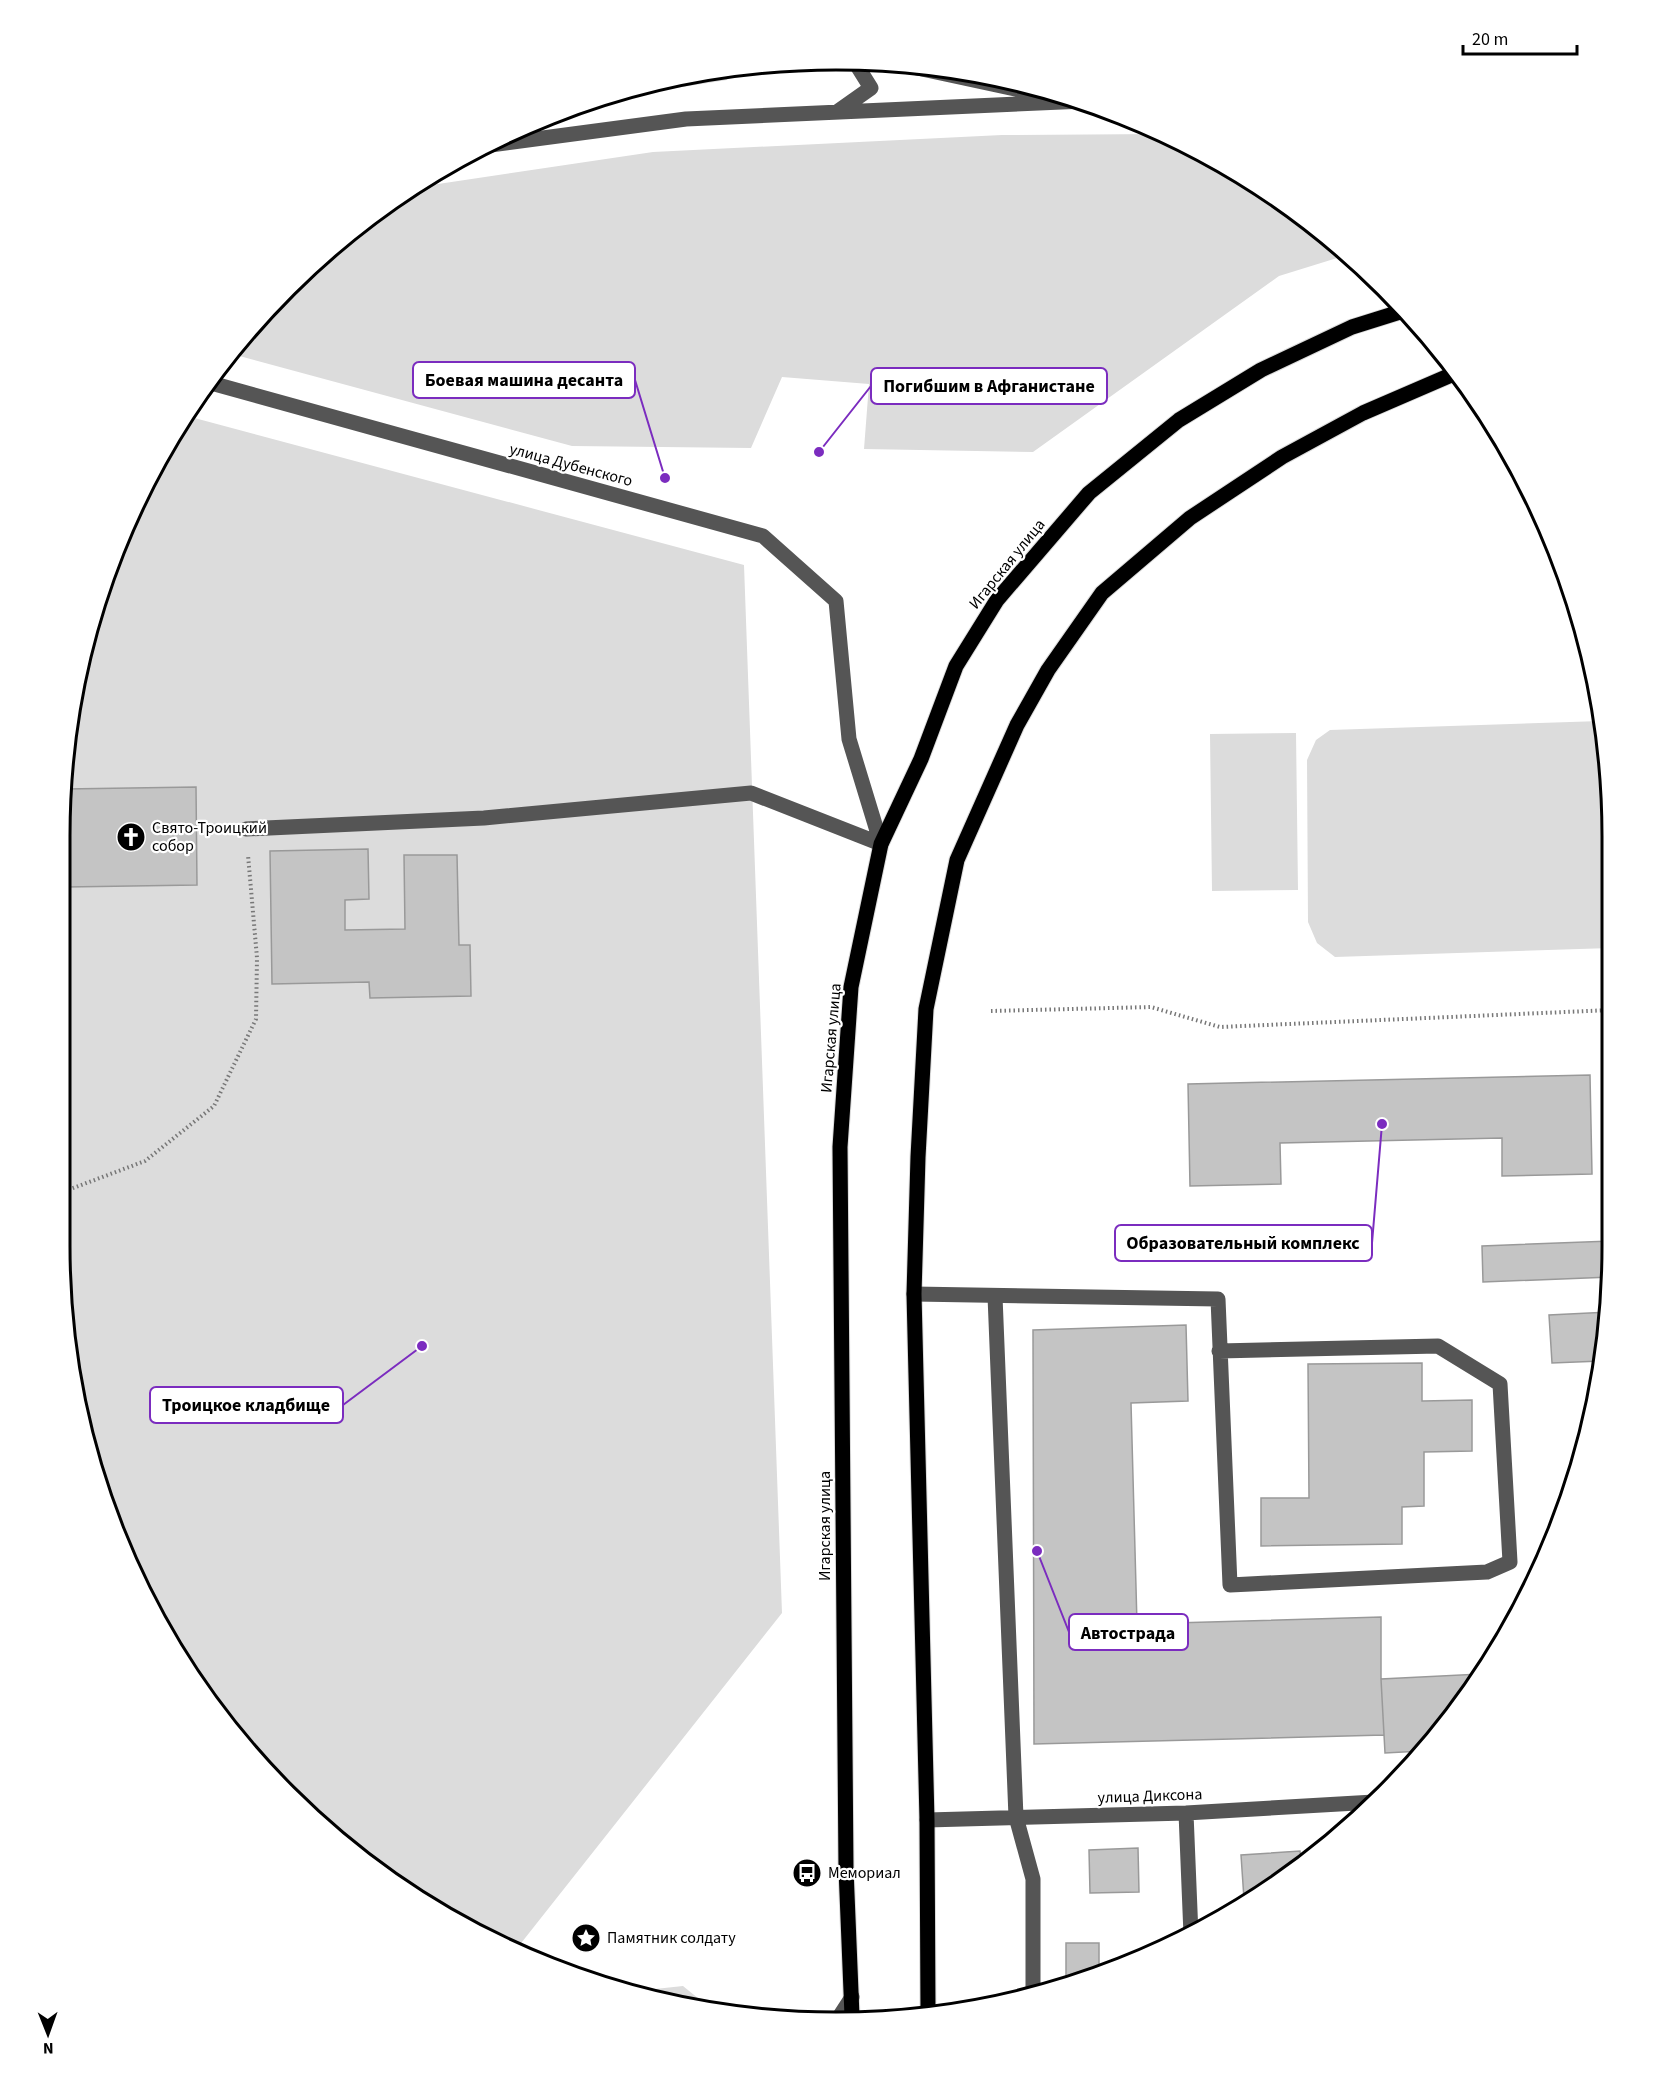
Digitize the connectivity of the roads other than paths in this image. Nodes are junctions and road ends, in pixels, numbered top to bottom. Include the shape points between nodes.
1 (861, 71) edge
2 (1052, 102) edge
3 (837, 112) junction
4 (514, 142) edge
5 (1395, 313) edge
6 (1448, 376) edge
7 (218, 385) edge
8 (246, 829) road end
9 (881, 844) junction
10 (914, 1294) junction
11 (995, 1296) junction
12 (1219, 1351) junction
13 (1361, 1803) edge
14 (1185, 1813) junction
15 (1016, 1817) junction
16 (927, 1820) junction
17 (1190, 1925) edge
18 (1033, 1985) edge
19 (852, 1997) junction
20 (928, 2006) edge
21 (852, 2011) edge
22 (843, 2012) edge

1 - 3 street via 872,88
2 - 3 street
3 - 4 street via 686,119
5 - 9 main road, Игарская улица via 1352,327 1261,370 1179,420 1089,493 997,600 956,666 921,759
6 - 10 main road via 1363,413 1282,457 1190,518 1102,593 1048,670 1017,725 957,860 926,1009
7 - 9 street, улица Дубенского via 763,537 836,602 849,739
8 - 9 street via 484,818 751,793
9 - 19 main road, Игарская улица via 852,987 840,1147 846,1869
10 - 11 street
10 - 16 main road
11 - 12 street via 1218,1299
11 - 15 street
12 - 12 street via 1438,1346 1500,1384 1510,1562 1487,1572 1230,1585
13 - 14 street, улица Диксона
14 - 15 street, улица Диксона
14 - 17 street
15 - 16 street, улица Диксона
15 - 18 street via 1033,1880
16 - 20 main road
19 - 21 main road, Игарская улица
19 - 22 street

